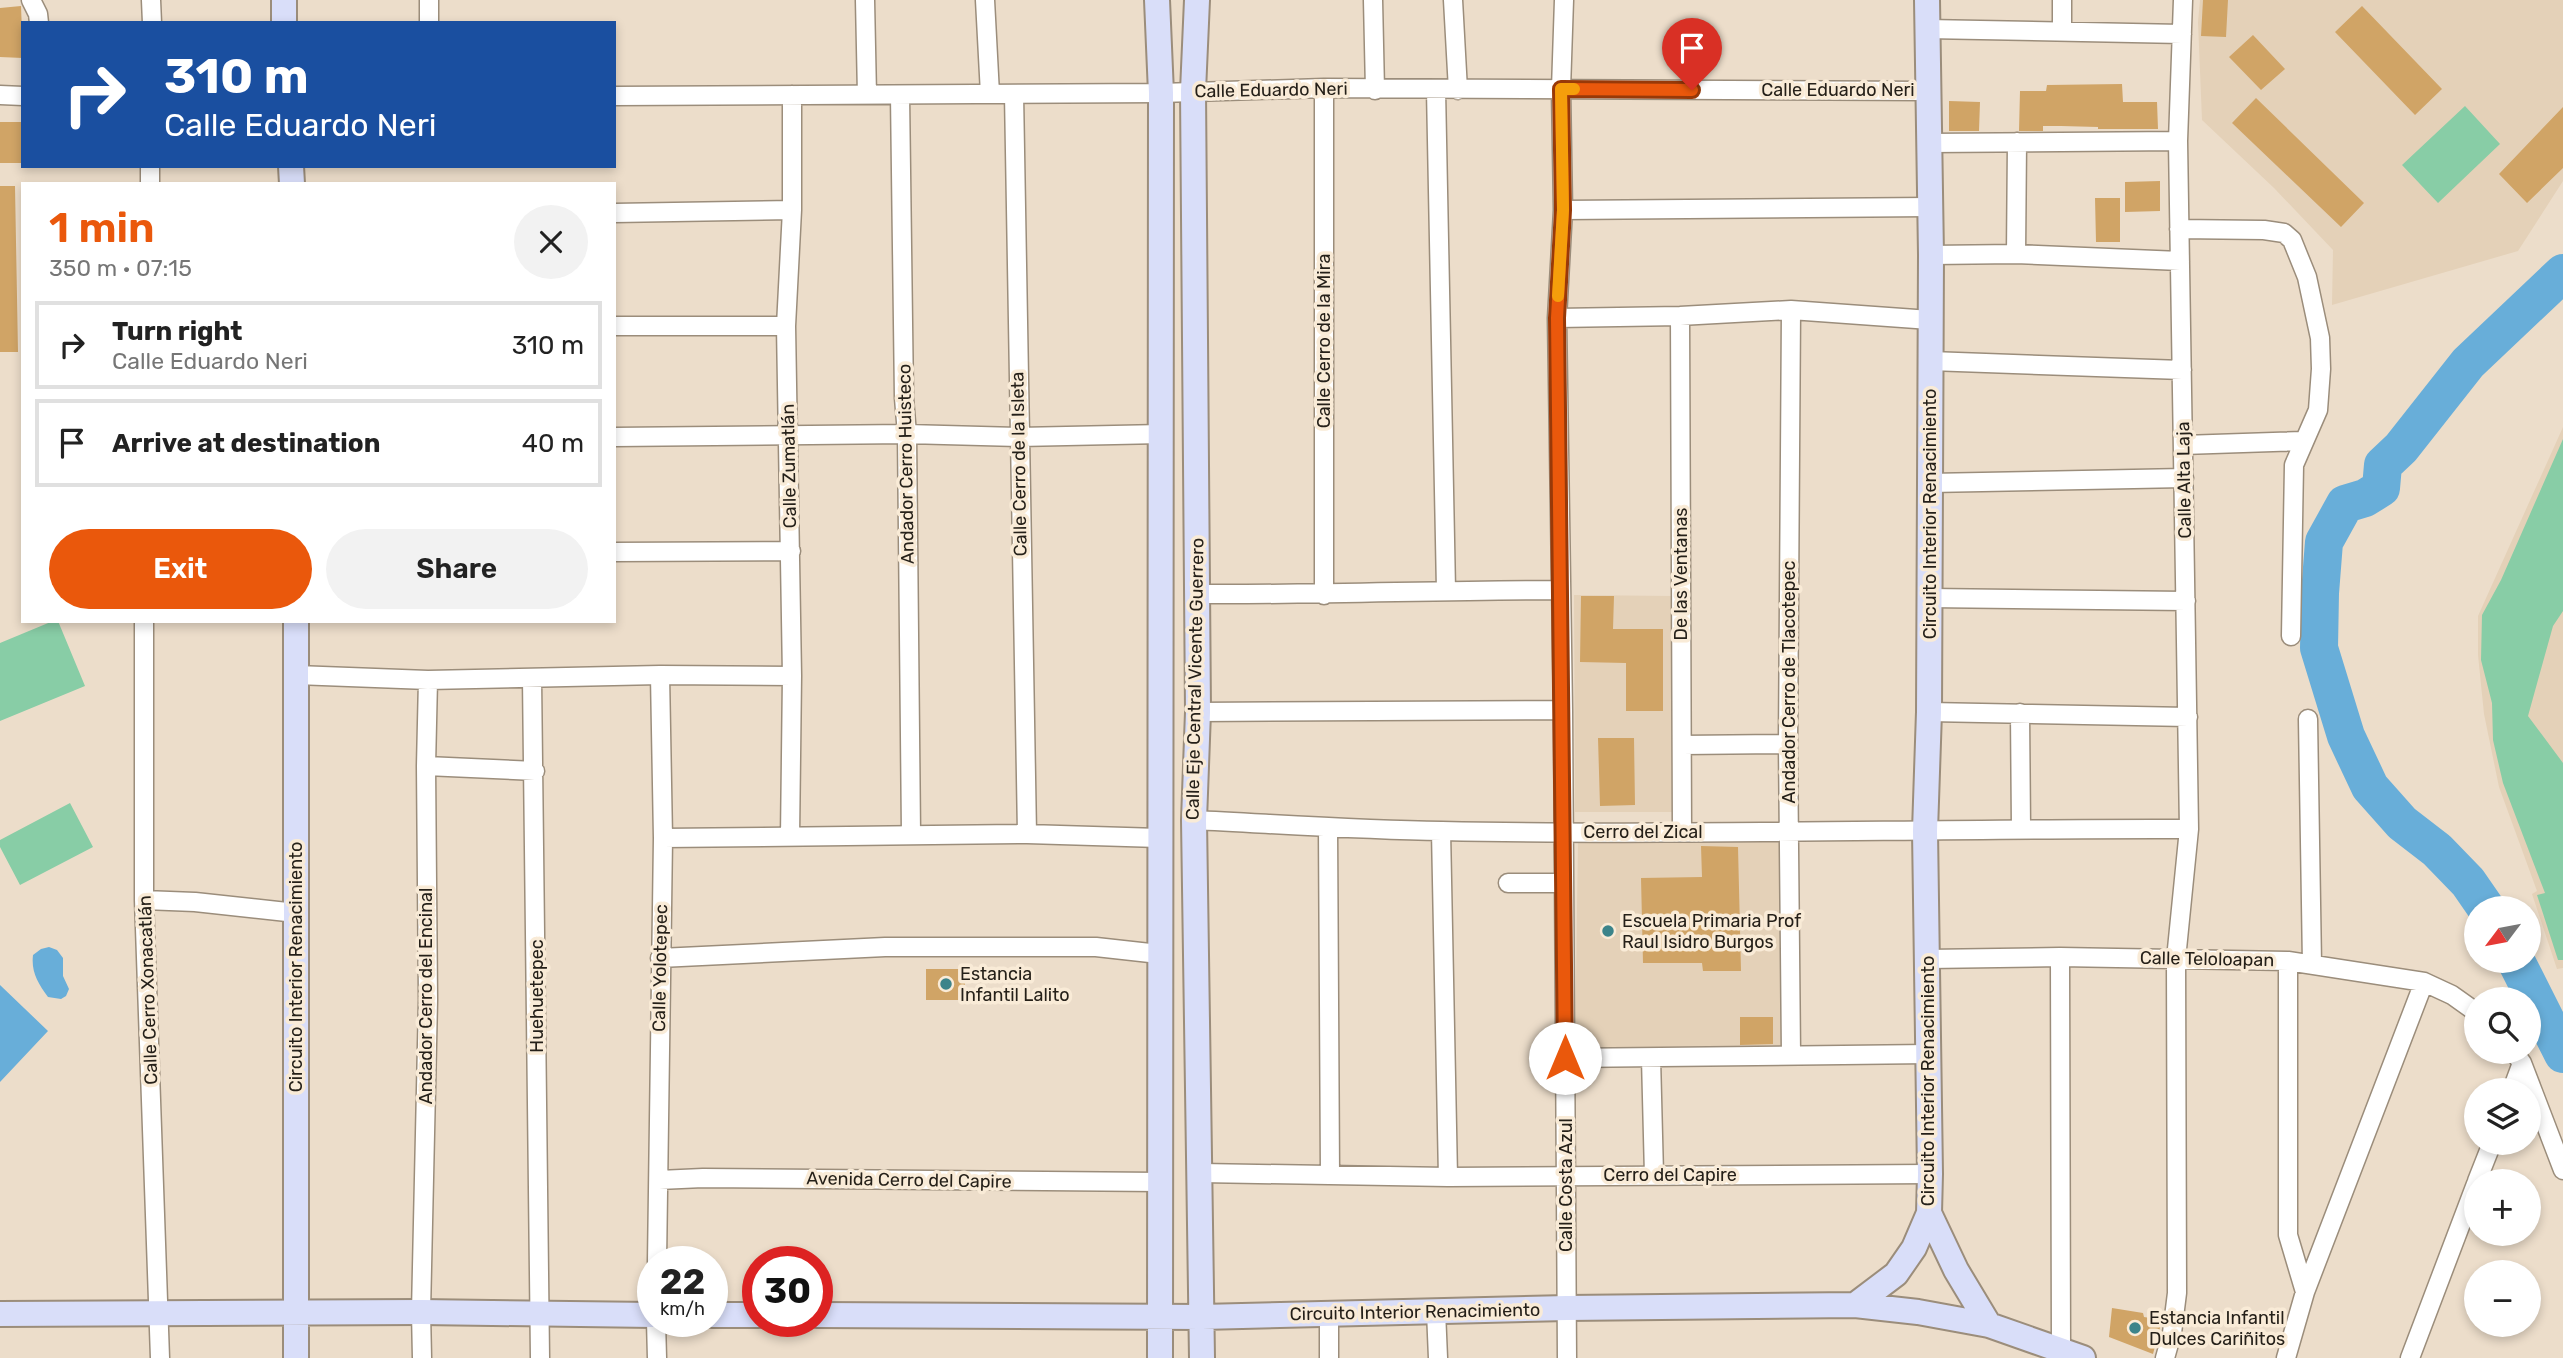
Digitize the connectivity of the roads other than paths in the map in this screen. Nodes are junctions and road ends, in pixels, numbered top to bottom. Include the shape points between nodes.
1 (30, 0) edge
2 (150, 0) edge
3 (284, 0) edge
4 (429, 0) edge
5 (865, 0) edge
6 (985, 0) edge
7 (1157, 0) edge
8 (1196, 0) edge
9 (1373, 0) edge
10 (1453, 0) edge
11 (1564, 0) edge
12 (1927, 0) edge
13 (2062, 0) edge
14 (2183, 0) edge
15 (39, 21) edge
16 (152, 21) edge
17 (284, 21) edge
18 (429, 21) edge
19 (1927, 29) junction
20 (2062, 32) junction
21 (2182, 34) junction
22 (1324, 88) junction
23 (1561, 89) junction
24 (1376, 90) junction
25 (1436, 90) junction
26 (1458, 90) junction
27 (1928, 91) junction
28 (1193, 92) junction
29 (1161, 93) junction
30 (990, 94) junction
31 (1014, 94) junction
32 (0, 95) edge
33 (792, 95) junction
34 (867, 95) junction
35 (900, 95) junction
36 (21, 96) edge
37 (616, 96) edge
38 (2178, 141) junction
39 (2017, 142) junction
40 (1929, 143) junction
41 (1930, 207) junction
42 (792, 210) junction
43 (1563, 210) junction
44 (616, 212) edge
45 (2179, 229) junction
46 (2016, 254) junction
47 (1931, 255) junction
48 (2180, 261) junction
49 (1791, 310) junction
50 (1680, 316) junction
51 (1557, 318) junction
52 (1930, 320) junction
53 (616, 326) edge
54 (786, 326) junction
55 (1930, 361) junction
56 (2182, 370) junction
57 (1161, 434) junction
58 (907, 435) junction
59 (616, 437) edge
60 (789, 437) junction
61 (1019, 437) junction
62 (2303, 442) junction
63 (2183, 445) junction
64 (2184, 478) junction
65 (1930, 483) junction
66 (791, 551) junction
67 (616, 552) edge
68 (1446, 590) junction
69 (1561, 590) junction
70 (1197, 594) junction
71 (1324, 595) junction
72 (1930, 598) junction
73 (2186, 601) junction
74 (145, 623) edge
75 (296, 623) edge
76 (2291, 636) dead end
77 (296, 675) junction
78 (660, 675) junction
79 (792, 676) junction
80 (532, 678) junction
81 (428, 680) junction
82 (1563, 710) junction
83 (1198, 712) junction
84 (1929, 712) junction
85 (2020, 713) junction
86 (2188, 716) junction
87 (2308, 719) dead end
88 (1788, 744) junction
89 (1682, 745) junction
90 (426, 766) junction
91 (535, 771) junction
92 (1194, 820) junction
93 (1328, 827) junction
94 (2021, 828) junction
95 (2189, 829) junction
96 (1441, 831) junction
97 (1925, 831) junction
98 (1564, 832) junction
99 (1682, 832) junction
100 (1789, 832) junction
101 (911, 834) junction
102 (1027, 834) junction
103 (790, 837) junction
104 (663, 838) junction
105 (1159, 838) junction
106 (1508, 883) dead end
107 (1564, 884) junction
108 (144, 900) junction
109 (296, 913) junction
110 (1159, 954) junction
111 (2060, 957) junction
112 (660, 958) junction
113 (1928, 959) junction
114 (2176, 959) junction
115 (2288, 961) junction
116 (2312, 964) junction
117 (2424, 982) junction
118 (2464, 1004) edge
119 (1791, 1055) junction
120 (1929, 1055) junction
121 (1565, 1058) junction
122 (1651, 1058) junction
123 (2521, 1064) edge
124 (2563, 1170) edge
125 (1201, 1173) junction
126 (1930, 1174) junction
127 (1330, 1175) junction
128 (1654, 1175) junction
129 (1566, 1176) junction
130 (1448, 1177) junction
131 (659, 1180) junction
132 (1160, 1182) junction
133 (1929, 1213) junction
134 (2464, 1216) edge
135 (657, 1246) edge
136 (2305, 1292) junction
137 (1855, 1305) junction
138 (1567, 1308) junction
139 (1436, 1311) junction
140 (421, 1312) junction
141 (159, 1313) junction
142 (0, 1314) edge
143 (296, 1314) junction
144 (540, 1314) junction
145 (1329, 1314) junction
146 (637, 1315) edge
147 (833, 1315) edge
148 (1160, 1317) junction
149 (1202, 1317) junction
150 (1989, 1325) junction
151 (656, 1337) edge
152 (2068, 1355) edge
153 (160, 1358) edge
154 (296, 1358) edge
155 (422, 1358) edge
156 (540, 1358) edge
157 (657, 1358) edge
158 (1160, 1358) edge
159 (1202, 1358) edge
160 (1329, 1358) edge
161 (1438, 1358) edge
162 (1567, 1358) edge
163 (2165, 1358) edge
164 (2286, 1358) edge
165 (2410, 1358) edge

1 - 15 street
2 - 16 street
3 - 17 main road
4 - 18 street
5 - 34 street
6 - 30 street
7 - 29 main road, Calle Eje Central Vicente Guerrero
8 - 28 main road, Calle Eje Central Vicente Guerrero
9 - 24 street
10 - 26 street
11 - 23 street, Calle Costa Azul
12 - 19 main road, Circuito Interior Renacimiento
13 - 20 street
14 - 21 street, Calle Alta Laja
19 - 20 street
19 - 27 main road, Circuito Interior Renacimiento
20 - 21 street
21 - 38 street, Calle Alta Laja
22 - 24 street, Calle Eduardo Neri
22 - 28 street, Calle Eduardo Neri
22 - 71 street, Calle Cerro de la Mira
23 - 26 street, Calle Eduardo Neri
23 - 27 street, Calle Eduardo Neri
23 - 43 street, Calle Costa Azul
24 - 25 street, Calle Eduardo Neri
25 - 26 street, Calle Eduardo Neri
25 - 68 street
27 - 40 main road, Circuito Interior Renacimiento
28 - 29 street, Calle Eduardo Neri
28 - 70 main road, Calle Eje Central Vicente Guerrero
29 - 31 street, Calle Eduardo Neri
29 - 57 main road, Calle Eje Central Vicente Guerrero
30 - 31 street, Calle Eduardo Neri
30 - 35 street, Calle Eduardo Neri
31 - 61 street, Calle Cerro de la Isleta
32 - 36 street
33 - 34 street, Calle Eduardo Neri
33 - 37 street, Calle Eduardo Neri
33 - 42 street, Calle Zumatlán
34 - 35 street, Calle Eduardo Neri
35 - 58 street, Andador Cerro Huisteco
38 - 39 street
38 - 45 street, Calle Alta Laja
39 - 40 street
39 - 46 street
40 - 41 main road, Circuito Interior Renacimiento
41 - 43 street
41 - 47 main road, Circuito Interior Renacimiento
42 - 44 street
42 - 54 street, Calle Zumatlán
43 - 51 street, Calle Costa Azul
45 - 48 street, Calle Alta Laja
45 - 62 street via 2264,230 2284,233 2292,240 2320,338 2318,410
46 - 47 street
46 - 48 street
47 - 52 main road, Circuito Interior Renacimiento
48 - 56 street, Calle Alta Laja
49 - 50 street
49 - 52 street
49 - 88 street, Andador Cerro de Tlacotepec
50 - 51 street
50 - 89 street, De las Ventanas
51 - 69 street, Calle Costa Azul
52 - 55 main road, Circuito Interior Renacimiento
53 - 54 street
54 - 60 street, Calle Zumatlán
55 - 56 street
55 - 65 main road, Circuito Interior Renacimiento
56 - 63 street, Calle Alta Laja
57 - 61 street
57 - 105 main road, Calle Eje Central Vicente Guerrero
58 - 60 street
58 - 61 street
58 - 101 street, Andador Cerro Huisteco
59 - 60 street
60 - 66 street, Calle Zumatlán
61 - 102 street, Calle Cerro de la Isleta
62 - 63 street
62 - 76 street via 2294,465 2292,493
63 - 64 street, Calle Alta Laja
64 - 65 street
64 - 73 street, Calle Alta Laja
65 - 72 main road, Circuito Interior Renacimiento
66 - 67 street
66 - 79 street, Calle Zumatlán
68 - 69 street
68 - 71 street
69 - 82 street, Calle Costa Azul
70 - 71 street
70 - 83 main road, Calle Eje Central Vicente Guerrero
72 - 73 street
72 - 84 main road, Circuito Interior Renacimiento
73 - 86 street, Calle Alta Laja
74 - 108 street, Calle Cerro Xonacatlán
75 - 77 main road, Circuito Interior Renacimiento
77 - 81 street
77 - 109 main road, Circuito Interior Renacimiento
78 - 79 street
78 - 80 street
78 - 104 street, Calle Yolotepec
79 - 103 street, Calle Zumatlán
80 - 81 street
80 - 91 street, Huehuetepec
81 - 90 street, Andador Cerro del Encinal
82 - 83 street
82 - 98 street, Calle Costa Azul
83 - 92 main road, Calle Eje Central Vicente Guerrero
84 - 85 street
84 - 97 main road, Circuito Interior Renacimiento
85 - 86 street
85 - 94 street
86 - 95 street, Calle Alta Laja
87 - 116 street
88 - 89 street
88 - 100 street, Andador Cerro de Tlacotepec
89 - 99 street, De las Ventanas
90 - 91 street
90 - 140 street, Andador Cerro del Encinal via 428,1000
91 - 144 street, Huehuetepec
92 - 93 street, Cerro del Zical
92 - 125 main road, Calle Eje Central Vicente Guerrero
93 - 96 street, Cerro del Zical
93 - 127 street
94 - 95 street, Cerro del Zical
94 - 97 street, Cerro del Zical
95 - 114 street, Calle Alta Laja
96 - 98 street, Cerro del Zical
96 - 130 street
97 - 100 street, Cerro del Zical
97 - 113 main road, Circuito Interior Renacimiento
98 - 99 street, Cerro del Zical
98 - 107 street, Calle Costa Azul
99 - 100 street, Cerro del Zical
100 - 119 street, Andador Cerro de Tlacotepec
101 - 102 street
101 - 103 street
102 - 105 street
103 - 104 street
104 - 112 street, Calle Yolotepec
105 - 110 main road, Calle Eje Central Vicente Guerrero
106 - 107 street
107 - 121 street, Calle Costa Azul
108 - 109 street
108 - 141 street, Calle Cerro Xonacatlán
109 - 143 main road, Circuito Interior Renacimiento
110 - 112 street via 1096,947 886,947
110 - 132 main road, Calle Eje Central Vicente Guerrero
111 - 113 street, Calle Teloloapan
111 - 114 street, Calle Teloloapan
111 - 152 street
112 - 131 street, Calle Yolotepec
113 - 120 main road, Circuito Interior Renacimiento
114 - 115 street, Calle Teloloapan
114 - 163 street, Calle Alta Laja via 2176,1293
115 - 116 street, Calle Teloloapan
115 - 136 street via 2288,1235
116 - 117 street, Calle Teloloapan
117 - 118 street, Calle Teloloapan
117 - 136 street
119 - 120 street
119 - 122 street
120 - 126 main road, Circuito Interior Renacimiento
121 - 122 street
121 - 129 street, Calle Costa Azul
122 - 128 street
123 - 124 street
125 - 127 street, Cerro del Capire
125 - 149 main road, Calle Eje Central Vicente Guerrero
126 - 128 street, Cerro del Capire
126 - 133 main road, Circuito Interior Renacimiento
127 - 130 street, Cerro del Capire
128 - 129 street, Cerro del Capire
129 - 130 street, Cerro del Capire
129 - 138 street, Calle Costa Azul
131 - 132 street, Avenida Cerro del Capire
131 - 135 street, Calle Yolotepec
132 - 148 main road, Calle Eje Central Vicente Guerrero
133 - 137 main road, Circuito Interior Renacimiento via 1896,1274
133 - 150 main road
134 - 165 street
136 - 164 street
137 - 138 main road, Circuito Interior Renacimiento
137 - 150 main road
138 - 139 main road, Circuito Interior Renacimiento
138 - 162 street, Calle Costa Azul
139 - 145 main road, Circuito Interior Renacimiento
139 - 161 street
140 - 143 main road
140 - 144 main road
140 - 155 street, Andador Cerro del Encinal
141 - 142 main road
141 - 143 main road
141 - 153 street, Calle Cerro Xonacatlán
143 - 154 main road, Circuito Interior Renacimiento
144 - 146 main road
144 - 156 street, Huehuetepec
145 - 149 main road, Circuito Interior Renacimiento
145 - 160 street
147 - 148 main road, Circuito Interior Renacimiento
148 - 149 main road, Circuito Interior Renacimiento
148 - 158 main road, Calle Eje Central Vicente Guerrero
149 - 159 main road, Calle Eje Central Vicente Guerrero
150 - 152 main road
151 - 157 street

